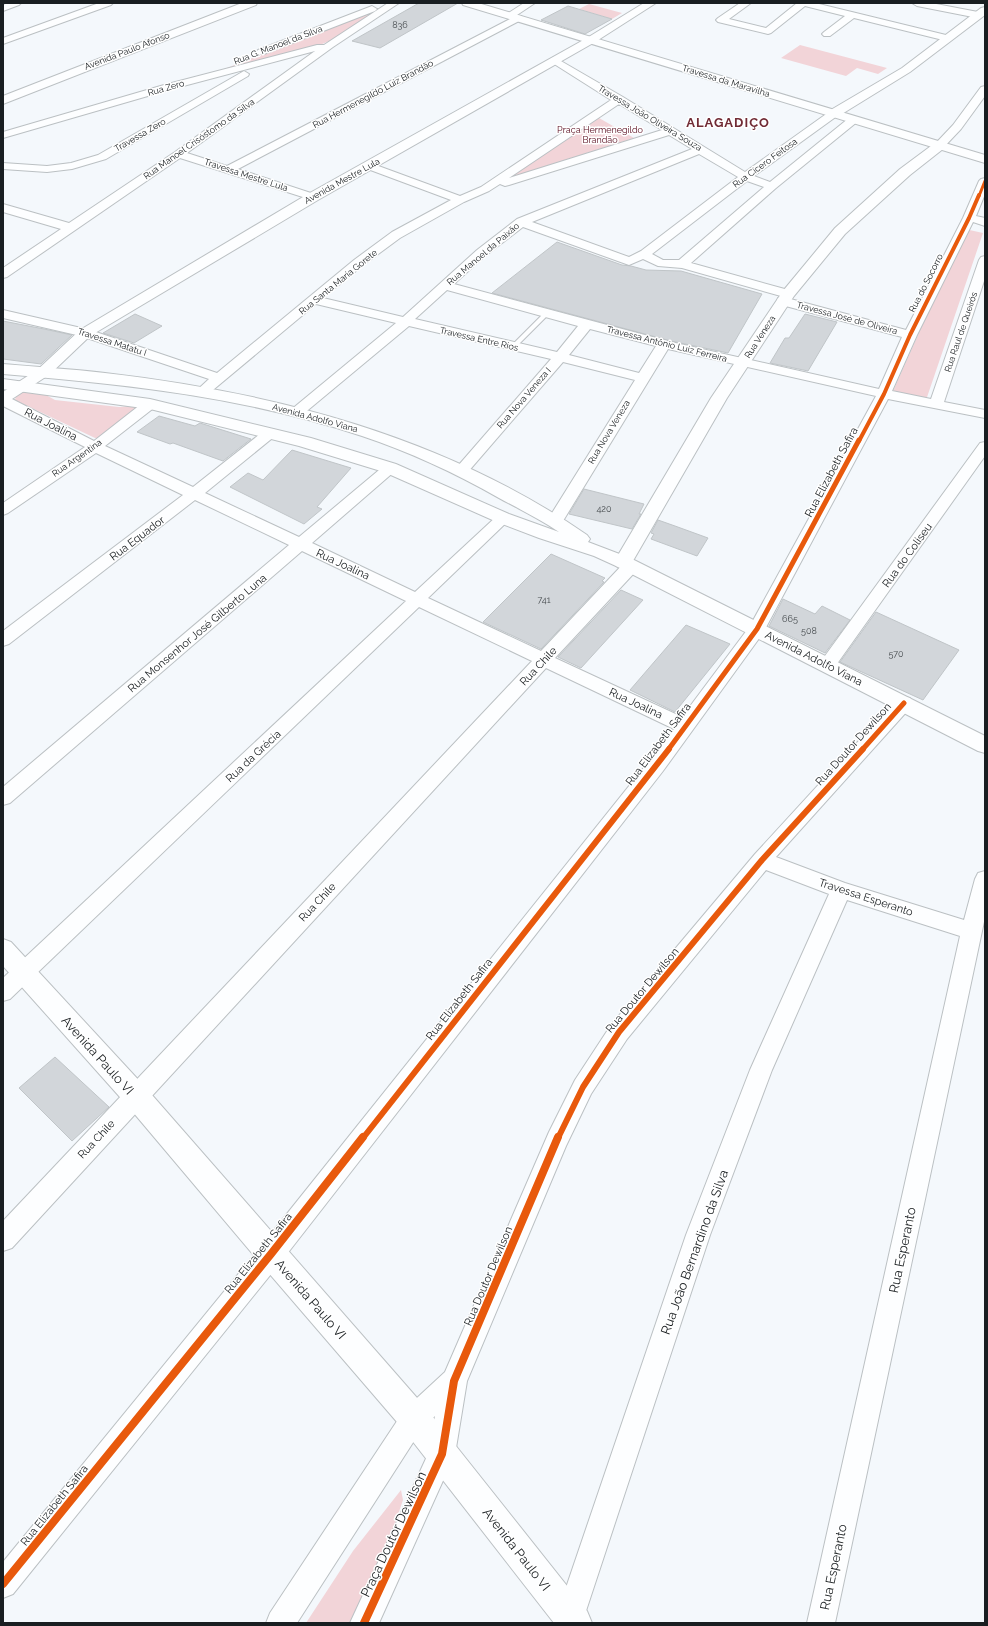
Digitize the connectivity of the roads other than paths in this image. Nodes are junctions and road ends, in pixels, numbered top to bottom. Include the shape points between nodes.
1 (16, 3) edge
2 (108, 3) edge
3 (226, 3) edge
4 (252, 3) edge
5 (388, 3) edge
6 (394, 3) edge
7 (467, 3) edge
8 (530, 3) edge
9 (651, 3) edge
10 (746, 3) edge
11 (804, 3) edge
12 (917, 3) edge
13 (3, 8) edge
14 (982, 12) edge
15 (852, 15) junction
16 (514, 17) junction
17 (827, 34) dead end
18 (946, 38) junction
19 (591, 40) junction
20 (3, 41) edge
21 (330, 45) junction
22 (554, 60) junction
23 (264, 62) junction
24 (890, 81) junction
25 (168, 87) junction
26 (3, 88) edge
27 (985, 89) edge
28 (619, 99) junction
29 (3, 100) edge
30 (860, 113) junction
31 (833, 114) junction
32 (671, 131) junction
33 (3, 135) edge
34 (939, 146) junction
35 (701, 150) junction
36 (179, 154) junction
37 (985, 159) edge
38 (3, 166) edge
39 (368, 166) junction
40 (228, 170) junction
41 (745, 177) junction
42 (985, 181) edge
43 (772, 186) junction
44 (484, 189) junction
45 (313, 197) junction
46 (460, 200) junction
47 (3, 209) edge
48 (969, 218) junction
49 (521, 222) junction
50 (985, 222) edge
51 (72, 228) junction
52 (645, 254) junction
53 (985, 260) edge
54 (682, 264) junction
55 (3, 274) edge
56 (444, 286) junction
57 (786, 297) junction
58 (315, 300) junction
59 (3, 314) edge
60 (546, 314) junction
61 (404, 322) junction
62 (586, 325) junction
63 (85, 333) junction
64 (910, 335) junction
65 (665, 343) junction
66 (512, 347) junction
67 (560, 358) junction
68 (742, 363) junction
69 (3, 369) edge
70 (42, 373) junction
71 (219, 378) junction
72 (642, 378) junction
73 (3, 384) edge
74 (24, 386) junction
75 (202, 392) junction
76 (884, 394) junction
77 (3, 399) edge
78 (244, 400) junction
79 (150, 404) junction
80 (936, 404) junction
81 (297, 412) junction
82 (985, 414) edge
83 (226, 422) junction
84 (270, 433) junction
85 (985, 446) edge
86 (94, 447) junction
87 (390, 468) junction
88 (462, 470) junction
89 (477, 478) junction
90 (195, 493) junction
91 (447, 493) junction
92 (3, 510) edge
93 (503, 518) junction
94 (555, 521) junction
95 (301, 544) junction
96 (600, 552) junction
97 (627, 564) junction
98 (419, 599) junction
99 (757, 629) junction
100 (3, 640) edge
101 (544, 660) junction
102 (828, 664) junction
103 (904, 703) junction
104 (684, 726) junction
105 (985, 745) edge
106 (3, 798) edge
107 (762, 860) junction
108 (985, 879) edge
109 (842, 890) junction
110 (971, 931) junction
111 (3, 949) edge
112 (24, 973) junction
113 (3, 992) edge
114 (136, 1096) junction
115 (3, 1239) edge
116 (271, 1254) junction
117 (454, 1381) junction
118 (414, 1418) junction
119 (442, 1454) junction
120 (3, 1584) edge
121 (571, 1621) edge
122 (280, 1623) edge
123 (364, 1623) edge
124 (821, 1623) edge

1 - 13 street
2 - 20 street
3 - 26 street, Avenida Paulo Afonso
4 - 29 street, Avenida Paulo Afonso
5 - 25 street, Rua G. Manoel da Silva
6 - 21 street, Rua Manoel Crisóstomo da Silva
7 - 16 street, Travessa da Maravilha
8 - 16 street, Rua Hermenegildo Luiz Brandão
9 - 19 street, Avenida Mestre Lula
10 - 11 street via 721,20 768,31
11 - 15 street
12 - 14 street
14 - 18 street, Rua Cícero Feitosa
15 - 17 street
15 - 18 street
16 - 19 street, Travessa da Maravilha
16 - 40 street, Rua Hermenegildo Luiz Brandão
18 - 24 street, Rua Cícero Feitosa
19 - 22 street, Avenida Mestre Lula
19 - 31 street, Travessa da Maravilha
21 - 23 street, Rua Zero
21 - 36 street, Rua Manoel Crisóstomo da Silva
22 - 28 street, Travessa João Oliveira Souza
22 - 39 street, Avenida Mestre Lula
23 - 25 street, Rua Zero
23 - 38 street, Travessa Zero via 102,157 72,166
24 - 30 street, Rua Cícero Feitosa
24 - 31 street, Rua Cícero Feitosa via 865,93
25 - 33 street, Rua Zero
27 - 34 street via 957,127
28 - 32 street, Travessa João Oliveira Souza
28 - 44 street, Rua Santa Maria Gorete
30 - 31 street, Travessa da Maravilha
30 - 34 street, Travessa da Maravilha
30 - 43 street, Rua Cícero Feitosa
31 - 41 street, Rua Cícero Feitosa
32 - 35 street, Travessa João Oliveira Souza
32 - 44 street, Rua Santa Maria Gorete
34 - 37 street, Travessa da Maravilha
34 - 57 street, Rua Veneza via 904,172 840,231
35 - 41 street, Travessa João Oliveira Souza
35 - 49 street, Rua Manoel da Paixão
36 - 40 street, Travessa Mestre Lula
36 - 51 street, Rua Manoel Crisóstomo da Silva
39 - 45 street, Avenida Mestre Lula
39 - 46 street
40 - 45 street, Travessa Mestre Lula
41 - 43 street, Travessa João Oliveira Souza
41 - 52 street, Rua Cícero Feitosa
42 - 48 street, Rua do Socorro
43 - 54 street, Rua Cícero Feitosa
44 - 46 street, Rua Santa Maria Gorete
45 - 63 street, Avenida Mestre Lula
46 - 58 street, Rua Santa Maria Gorete via 396,235
47 - 51 street
48 - 50 street
48 - 64 street, Rua do Socorro
49 - 52 street, Rua Cícero Feitosa via 628,261
49 - 56 street, Rua Manoel da Paixão
51 - 55 street, Rua Manoel Crisóstomo da Silva
52 - 54 street, Travessa José de Oliveira via 659,263
53 - 80 street, Rua Raul de Queirós
54 - 57 street, Travessa José de Oliveira
56 - 60 street, Travessa Antônio Luiz Ferreira
56 - 61 street, Rua Manoel da Paixão
57 - 64 street, Travessa José de Oliveira
57 - 68 street, Rua Veneza
58 - 61 street, Travessa Entre Rios
58 - 71 street, Rua Santa Maria Gorete
59 - 63 street, Travessa Matatu I
60 - 62 street, Travessa Antônio Luiz Ferreira
60 - 66 lane
61 - 66 street, Travessa Entre Rios
61 - 81 street, Rua Manoel da Paixão
62 - 65 street, Travessa Antônio Luiz Ferreira
62 - 67 street, Rua Nova Veneza I
63 - 70 street, Avenida Mestre Lula
63 - 71 street, Travessa Matatu I
64 - 76 street, Rua do Socorro
65 - 68 street, Travessa Antônio Luiz Ferreira
65 - 72 street, Rua Nova Veneza
66 - 67 street, Travessa Entre Rios
67 - 72 street, Travessa Entre Rios
67 - 88 street, Rua Nova Veneza I
68 - 76 street, Travessa Antônio Luiz Ferreira
68 - 97 street, Rua Veneza via 719,398
69 - 70 street, Avenida Adolfo Viana
70 - 74 street
70 - 75 street, Avenida Adolfo Viana via 105,378
71 - 75 street, Rua Santa Maria Gorete
72 - 94 street, Rua Nova Veneza
73 - 74 street, Avenida Adolfo Viana
74 - 77 street
74 - 79 street, Avenida Adolfo Viana
75 - 78 street, Avenida Adolfo Viana
76 - 80 street, Travessa Antônio Luiz Ferreira
76 - 99 street, Rua Elizabeth Safira
77 - 86 street, Rua Joalina
78 - 81 street, Avenida Adolfo Viana
78 - 83 street via 234,401 224,409 221,414
79 - 83 street, Avenida Adolfo Viana
79 - 86 street, Rua Argentina
80 - 82 street, Travessa Antônio Luiz Ferreira
81 - 88 street, Avenida Adolfo Viana via 367,432
83 - 84 street, Avenida Adolfo Viana
84 - 87 street, Avenida Adolfo Viana
84 - 90 street, Rua Equador
85 - 102 street, Rua do Coliseu
86 - 90 street, Rua Joalina
86 - 92 street, Rua Argentina
87 - 91 street, Avenida Adolfo Viana
87 - 95 street, Rua Monsenhor José Gilberto Luna
88 - 89 street, Avenida Adolfo Viana
89 - 91 street via 475,488 471,491 461,494
89 - 94 street, Avenida Adolfo Viana
90 - 95 street, Rua Joalina
90 - 100 street, Rua Equador
91 - 93 street, Avenida Adolfo Viana
93 - 96 street, Avenida Adolfo Viana
93 - 98 street, Rua da Grécia
94 - 96 street, Avenida Adolfo Viana
95 - 98 street, Rua Joalina
95 - 106 street, Rua Monsenhor José Gilberto Luna
96 - 97 street, Avenida Adolfo Viana
97 - 99 street, Avenida Adolfo Viana
97 - 101 street, Rua Chile
98 - 101 street, Rua Joalina
98 - 112 street, Rua da Grécia
99 - 102 street, Avenida Adolfo Viana
99 - 104 street, Rua Elizabeth Safira
101 - 104 street, Rua Joalina
101 - 114 street, Rua Chile
102 - 103 street, Avenida Adolfo Viana
103 - 105 street, Avenida Adolfo Viana
103 - 107 street, Rua Doutor Dewilson
104 - 116 street, Rua Elizabeth Safira via 656,766
107 - 109 street, Travessa Esperanto
107 - 117 street, Rua Doutor Dewilson via 619,1032 583,1087 557,1140
108 - 110 street, Rua Esperanto
109 - 110 street, Travessa Esperanto
109 - 121 street, Rua João Bernardino da Silva via 762,1070 698,1235
110 - 124 street, Rua Esperanto
111 - 112 street, Avenida Paulo VI
112 - 113 street, Rua da Grécia
112 - 114 street, Avenida Paulo VI
114 - 115 street, Rua Chile
114 - 116 street, Avenida Paulo VI
116 - 118 street, Avenida Paulo VI
116 - 120 street, Rua Elizabeth Safira
117 - 118 street
117 - 119 street, Rua Doutor Dewilson
118 - 119 street, Avenida Paulo VI
118 - 122 street
119 - 121 street, Avenida Paulo VI
119 - 123 street, Praça Doutor Dewilson

